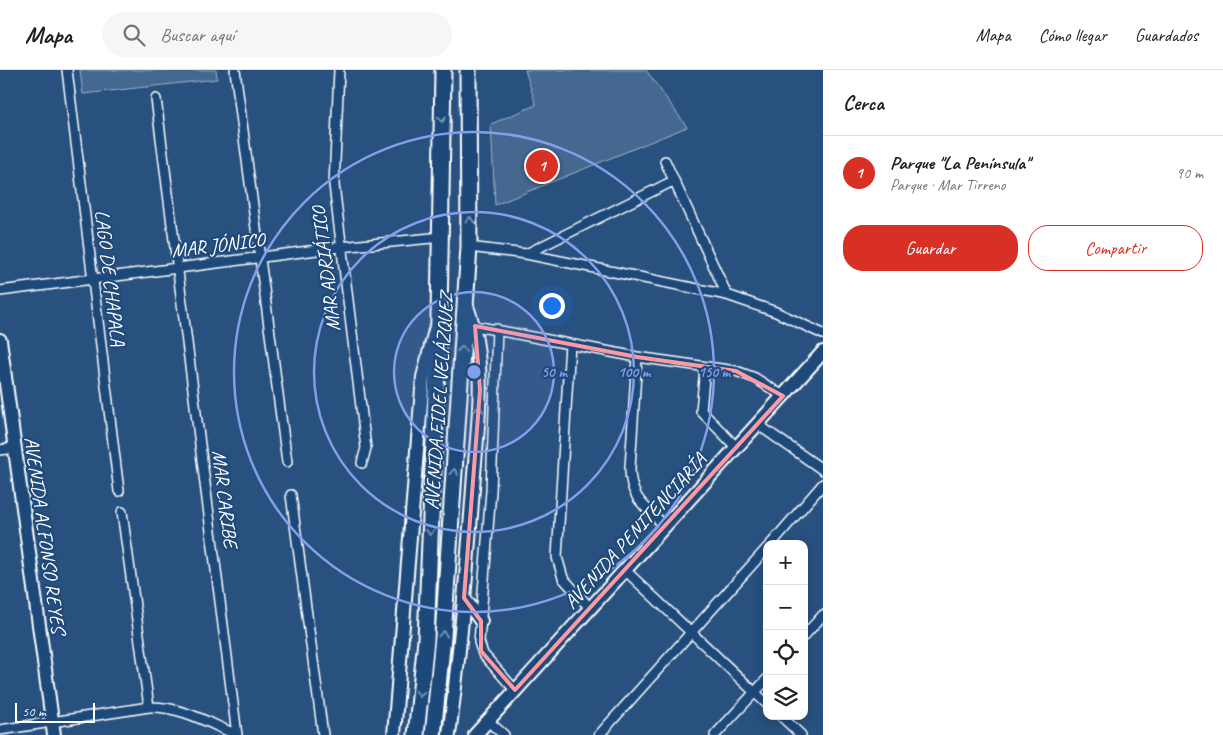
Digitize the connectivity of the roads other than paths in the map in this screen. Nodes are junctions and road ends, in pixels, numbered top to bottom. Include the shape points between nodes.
1 (67, 70) edge
2 (234, 70) edge
3 (339, 70) edge
4 (443, 70) edge
5 (468, 70) edge
6 (156, 99) dead end
7 (665, 161) dead end
8 (673, 181) junction
9 (442, 237) junction
10 (340, 247) junction
11 (469, 247) junction
12 (526, 254) junction
13 (259, 258) junction
14 (178, 268) junction
15 (93, 280) junction
16 (0, 291) edge
17 (727, 295) junction
18 (466, 304) junction
19 (439, 318) junction
20 (474, 326) junction
21 (497, 329) junction
22 (823, 334) edge
23 (0, 340) edge
24 (570, 344) junction
25 (823, 352) edge
26 (637, 357) junction
27 (705, 367) junction
28 (783, 396) junction
29 (757, 424) junction
30 (736, 447) junction
31 (15, 448) junction
32 (0, 450) edge
33 (286, 462) dead end
34 (362, 463) dead end
35 (823, 470) edge
36 (823, 484) edge
37 (119, 491) dead end
38 (291, 495) dead end
39 (122, 512) dead end
40 (664, 525) junction
41 (774, 540) edge
42 (763, 553) edge
43 (625, 570) junction
44 (464, 598) junction
45 (590, 608) junction
46 (823, 615) edge
47 (481, 621) junction
48 (808, 632) edge
49 (692, 633) junction
50 (763, 683) edge
51 (516, 690) junction
52 (754, 692) junction
53 (763, 700) edge
54 (149, 707) junction
55 (785, 720) edge
56 (488, 721) junction
57 (53, 729) edge
58 (0, 730) edge
59 (449, 734) edge
60 (237, 735) edge
61 (323, 735) edge
62 (394, 735) edge
63 (416, 735) edge
64 (433, 735) edge
65 (475, 735) edge
66 (504, 735) edge
67 (599, 735) edge
68 (716, 735) edge
69 (801, 735) edge

1 - 15 street, LAGO DE CHAPALA
2 - 13 street
3 - 10 street, MAR ADRIÁTICO via 334,185
4 -> 9 highway, AVENIDA FIDEL VELÁZQUEZ
11 -> 5 highway, AVENIDA FIDEL VELÁZQUEZ
6 - 14 street, MAR CARIBE
7 - 8 street
8 - 12 street
8 - 17 street
9 - 10 street, MAR JÓNICO
9 - 19 highway, AVENIDA FIDEL VELÁZQUEZ
10 - 13 street, MAR JÓNICO
10 - 34 street, MAR ADRIÁTICO via 366,448
11 - 12 street
11 - 18 highway, AVENIDA FIDEL VELÁZQUEZ
12 - 17 street
13 - 14 street, MAR JÓNICO
13 - 33 street
14 - 15 street, MAR JÓNICO
14 - 60 street, MAR CARIBE
15 - 16 street, MAR JÓNICO
15 - 37 street, LAGO DE CHAPALA
17 - 22 street via 776,312
18 - 20 street
64 -> 18 highway, AVENIDA FIDEL VELÁZQUEZ
19 - 62 street via 423,377
19 -> 63 highway, AVENIDA FIDEL VELÁZQUEZ via 426,640
20 - 21 street
44 -> 20 street via 480,390
21 - 24 street
21 - 47 street via 492,491
23 - 31 street, AVENIDA ALFONSO REYES
24 - 26 street
24 - 45 street via 557,557 563,578
25 - 28 street, AVENIDA PENITENCIARÍA
26 - 27 street
26 - 40 street via 631,485 635,496
27 - 28 street via 747,375
27 - 30 street via 701,411
28 - 29 street, AVENIDA PENITENCIARÍA
29 - 30 street, AVENIDA PENITENCIARÍA
29 - 35 street
30 - 40 street, AVENIDA PENITENCIARÍA
31 - 32 street
31 - 57 street, AVENIDA ALFONSO REYES
36 - 41 street
38 - 61 street
39 - 54 street
40 - 43 street, AVENIDA PENITENCIARÍA
42 - 49 street
43 - 45 street, AVENIDA PENITENCIARÍA
43 - 49 street
44 - 47 street
44 - 59 street
45 - 51 street, AVENIDA PENITENCIARÍA
46 - 48 street
47 - 51 street via 479,642 482,651
49 - 52 street
49 - 67 street
50 - 52 street
51 - 56 street, AVENIDA PENITENCIARÍA
52 - 53 street
52 - 68 street
54 - 57 street
54 - 60 street via 174,709
55 - 69 street
56 - 65 street, AVENIDA PENITENCIARÍA
56 - 66 street
57 - 58 street

